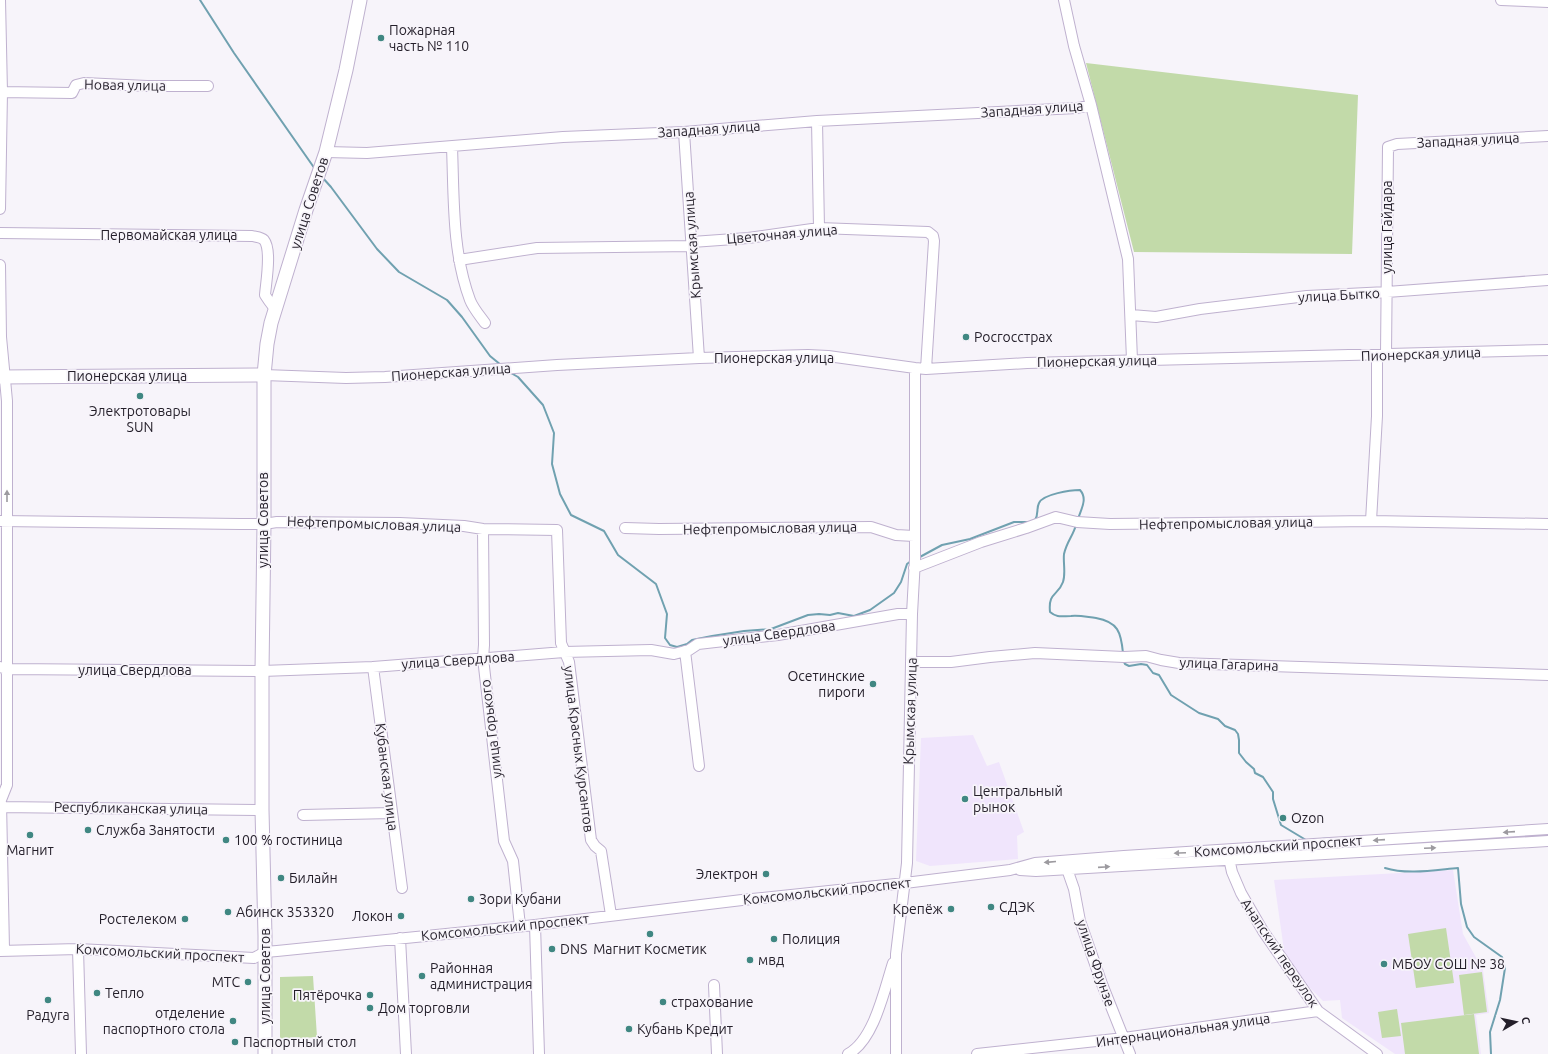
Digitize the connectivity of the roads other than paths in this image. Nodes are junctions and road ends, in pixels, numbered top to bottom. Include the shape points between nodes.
1 (0, 0) edge
2 (360, 0) edge
3 (1064, 0) edge
4 (1501, 0) edge
5 (1548, 2) edge
6 (208, 86) dead end
7 (1, 92) edge
8 (1091, 105) junction
9 (817, 121) junction
10 (684, 132) junction
11 (1548, 136) edge
12 (452, 147) junction
13 (1388, 147) joint
14 (326, 152) junction
15 (0, 209) edge
16 (819, 228) junction
17 (0, 234) edge
18 (692, 244) junction
19 (459, 260) junction
20 (0, 265) edge
21 (1548, 280) edge
22 (1387, 292) junction
23 (275, 309) junction
24 (1131, 315) junction
25 (485, 323) dead end
26 (1548, 350) edge
27 (1382, 355) junction
28 (699, 358) junction
29 (1132, 360) junction
30 (915, 368) junction
31 (926, 369) junction
32 (264, 375) junction
33 (2, 377) edge
34 (0, 394) edge
35 (4, 521) edge
36 (1371, 521) junction
37 (264, 524) junction
38 (1548, 524) edge
39 (625, 528) dead end
40 (483, 529) junction
41 (556, 530) joint
42 (914, 536) junction
43 (914, 568) junction
44 (912, 614) junction
45 (685, 651) junction
46 (564, 652) junction
47 (483, 658) junction
48 (911, 662) junction
49 (373, 667) junction
50 (3, 668) edge
51 (262, 670) junction
52 (1548, 675) edge
53 (699, 766) dead end
54 (1, 803) edge
55 (262, 810) junction
56 (391, 812) junction
57 (303, 814) dead end
58 (1548, 829) edge
59 (1548, 841) edge
60 (1228, 855) junction
61 (1067, 869) junction
62 (1010, 870) junction
63 (906, 883) junction
64 (402, 888) dead end
65 (611, 915) junction
66 (535, 925) junction
67 (520, 926) junction
68 (400, 938) junction
69 (78, 949) junction
70 (2, 950) edge
71 (265, 952) junction
72 (896, 954) junction
73 (714, 985) dead end
74 (1318, 1011) junction
75 (1124, 1038) junction
76 (81, 1054) edge
77 (265, 1054) edge
78 (406, 1054) edge
79 (539, 1054) edge
80 (717, 1054) edge
81 (848, 1054) edge
82 (896, 1054) edge
83 (977, 1054) edge
84 (1130, 1054) edge
85 (1376, 1054) edge

1 - 7 street
2 - 14 main road, улица Советов
3 - 8 street, Западная улица
4 - 5 street
6 - 7 street, Новая улица via 84,83 76,85 72,93
7 - 15 street
8 - 9 street, Западная улица via 1077,108
8 - 24 street, Западная улица via 1128,259
9 - 10 street, Западная улица
9 - 16 street
10 - 12 street, Западная улица via 563,137
10 - 18 street, Крымская улица
11 - 13 street, Западная улица via 1397,144
12 - 14 street, Западная улица via 367,153
12 - 19 street
13 - 22 street, улица Гайдара
14 - 23 main road, улица Советов
16 - 18 street, Цветочная улица
16 - 31 street, Цветочная улица via 928,232 933,236
17 - 23 street, Первомайская улица via 259,237 268,248 265,295
18 - 19 street, Цветочная улица via 537,248
18 - 28 street, Крымская улица
19 - 25 street via 470,301
20 - 33 street
21 - 22 street, улица Бытко
22 - 24 street, улица Бытко via 1307,296 1156,317
22 - 27 street, улица Гайдара
23 - 32 main road, улица Советов via 267,344
24 - 29 street, Западная улица
26 - 27 street, Пионерская улица
27 - 29 street, Пионерская улица
27 - 36 street, улица Гайдара
28 - 30 street, Пионерская улица via 828,356
28 - 32 street, Пионерская улица via 385,377
29 - 31 street, Пионерская улица via 1027,362
30 - 31 street, Пионерская улица
30 - 42 street, Крымская улица
32 - 33 main road, Пионерская улица
32 - 37 main road, улица Советов
33 - 34 street
35 -> 33 street via 7,401
35 - 37 street, Нефтепромысловая улица
35 - 50 street
36 - 38 street, Нефтепромысловая улица
36 - 43 street, Нефтепромысловая улица via 1110,524 1077,522 1056,517
37 - 40 street, Нефтепромысловая улица via 400,522
37 - 51 main road, улица Советов
39 - 42 street, Нефтепромысловая улица via 871,527 896,535
40 - 41 street, Нефтепромысловая улица
40 - 47 street, улица Горького
41 - 46 street, улица Красных Курсантов via 561,643
42 - 43 street, Крымская улица
43 - 44 street, Крымская улица
44 - 45 street, улица Свердлова via 898,614 778,635 698,644
44 - 48 street, Крымская улица
45 - 46 street, улица Свердлова via 674,654 651,650
45 - 53 street
46 - 47 street, улица Свердлова
46 - 65 street, улица Красных Курсантов via 569,662 591,840 601,851
47 - 49 street, улица Свердлова
47 - 67 street, улица Горького via 504,841 513,861
48 - 52 street, улица Гагарина via 951,662 1035,653 1146,656 1179,663
48 - 63 street, Крымская улица
49 - 51 street, улица Свердлова
49 - 56 street, Кубанская улица
50 - 51 street, улица Свердлова
50 - 54 street via 7,785
51 - 55 main road, улица Советов
54 - 55 street, Республиканская улица
54 - 70 street
55 - 71 main road, улица Советов
56 - 57 street
56 - 64 street, Кубанская улица
58 -> 60 street, Комсомольский проспект
60 -> 59 street, Комсомольский проспект
61 -> 60 street, Комсомольский проспект
60 -> 62 street, Комсомольский проспект via 1124,856 1035,863
60 - 74 street, Анапский переулок via 1240,893
61 - 62 street, Комсомольский проспект
61 - 75 street, улица Фрунзе via 1080,921
62 - 63 street, Комсомольский проспект
63 - 65 street, Комсомольский проспект
63 - 72 street, Крымская улица
65 - 66 street, Комсомольский проспект
66 - 67 street, Комсомольский проспект
66 - 79 street
67 - 68 street, Комсомольский проспект
68 - 71 street, Комсомольский проспект
68 - 78 street
69 - 70 street, Комсомольский проспект
69 - 71 street, Комсомольский проспект via 254,958
69 - 76 street
71 - 77 main road, улица Советов
72 - 81 street via 871,1028 860,1045
72 - 82 street, Крымская улица
73 - 80 street
74 - 75 street, Интернациональная улица
74 - 85 street, Анапский переулок
75 - 83 street, Интернациональная улица
75 - 84 street, улица Фрунзе

